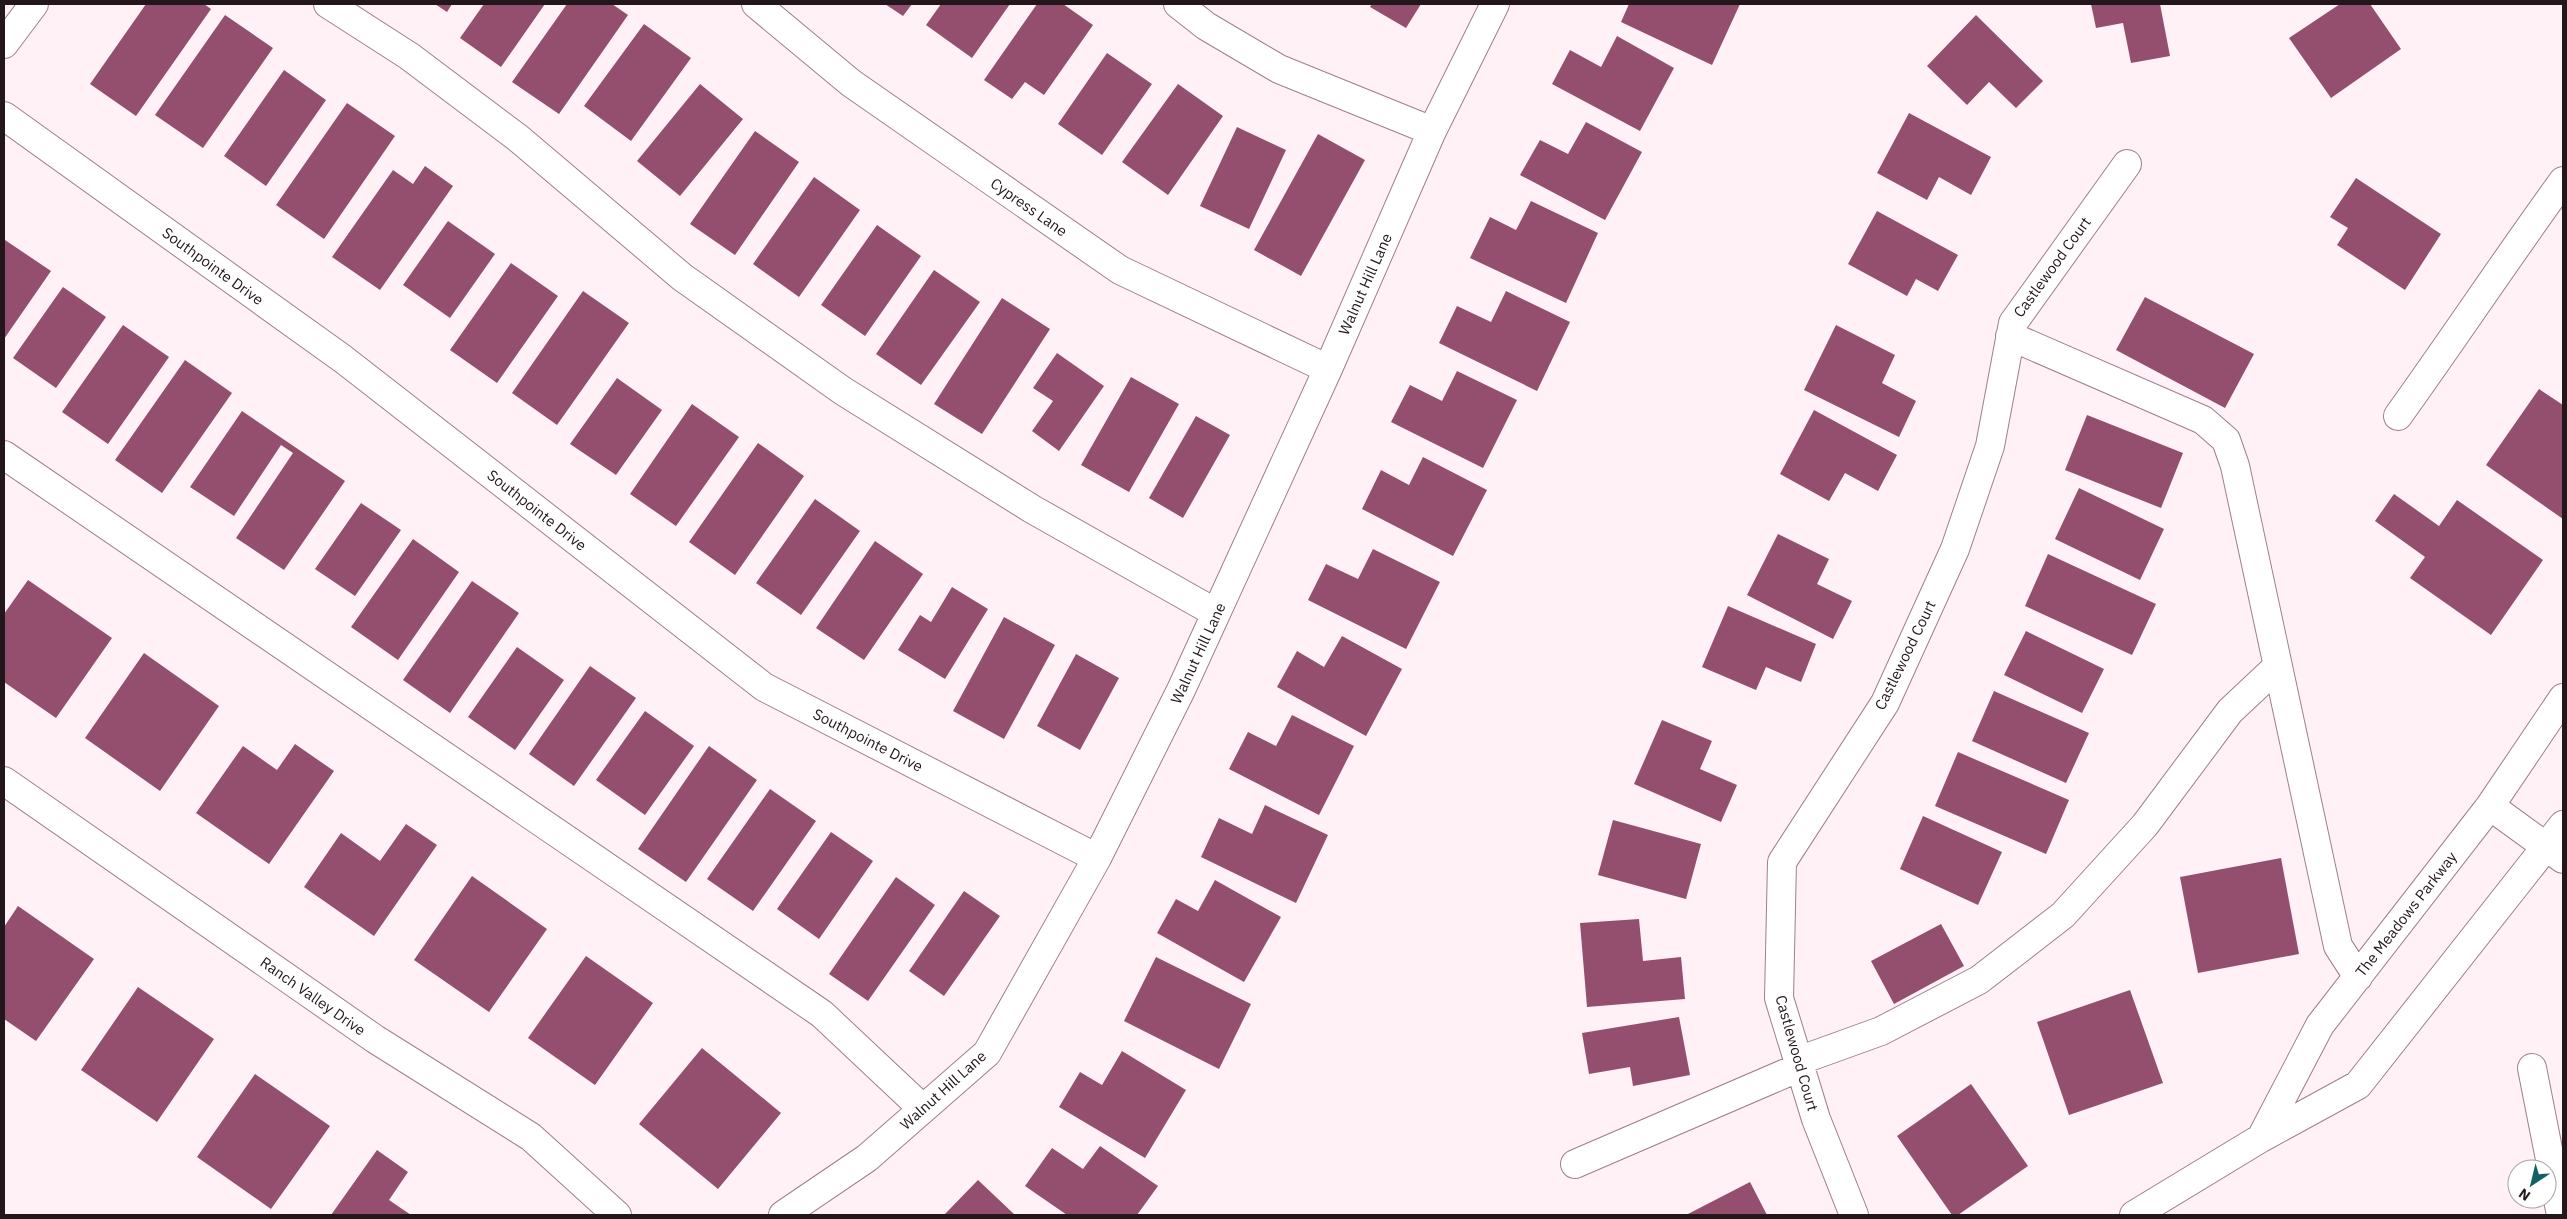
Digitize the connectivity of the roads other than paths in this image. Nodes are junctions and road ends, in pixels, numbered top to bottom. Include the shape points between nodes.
1 (34, 4) edge
2 (328, 4) edge
3 (756, 4) edge
4 (1178, 4) edge
5 (1495, 4) edge
6 (4, 44) edge
7 (4, 116) edge
8 (1432, 131) junction
9 (2126, 164) dead end
10 (2563, 181) edge
11 (2010, 336) junction
12 (1328, 370) junction
13 (2398, 416) dead end
14 (4, 455) edge
15 (1216, 613) junction
16 (2278, 666) junction
17 (2563, 698) edge
18 (4, 782) edge
19 (2490, 806) junction
20 (2563, 826) edge
21 (2555, 854) edge
22 (1098, 858) junction
23 (2358, 976) junction
24 (1799, 1064) junction
25 (2532, 1068) dead end
26 (923, 1109) junction
27 (2261, 1138) junction
28 (1575, 1164) dead end
29 (618, 1215) edge
30 (783, 1215) edge
31 (1854, 1215) edge
32 (2134, 1215) edge
33 (2561, 1215) edge

1 - 6 street
2 - 15 street via 409,56 518,138 682,278 843,390 1032,509
3 - 12 street, Cypress Lane via 851,83 1120,270
4 - 8 street via 1206,26 1279,69
5 - 8 street, Walnut Hill Lane
7 - 22 street, Southpointe Drive via 343,359 764,687
8 - 12 street, Walnut Hill Lane
9 - 11 street, Castlewood Court via 2013,323
10 - 13 street
11 - 16 street via 2203,420 2226,440 2235,466
11 - 24 street, Castlewood Court via 1990,446 1955,549 1885,703 1782,862 1779,998
12 - 15 street, Walnut Hill Lane
14 - 26 street via 822,1014
15 - 22 street, Walnut Hill Lane
16 - 23 street via 2338,946
16 - 24 street via 2230,711 2145,825 2063,915 1979,980 1881,1031
17 - 19 street, The Meadows Parkway
18 - 29 street, Ranch Valley Drive via 375,1038 531,1138
19 - 21 street
19 - 23 street, The Meadows Parkway
20 - 21 street
21 - 27 street via 2358,1085
22 - 26 street, Walnut Hill Lane via 987,1053
23 - 27 street, The Meadows Parkway via 2320,1025
24 - 28 street
24 - 31 street, Castlewood Court via 1816,1119
25 - 33 street
26 - 30 street, Walnut Hill Lane via 867,1158
27 - 32 street

